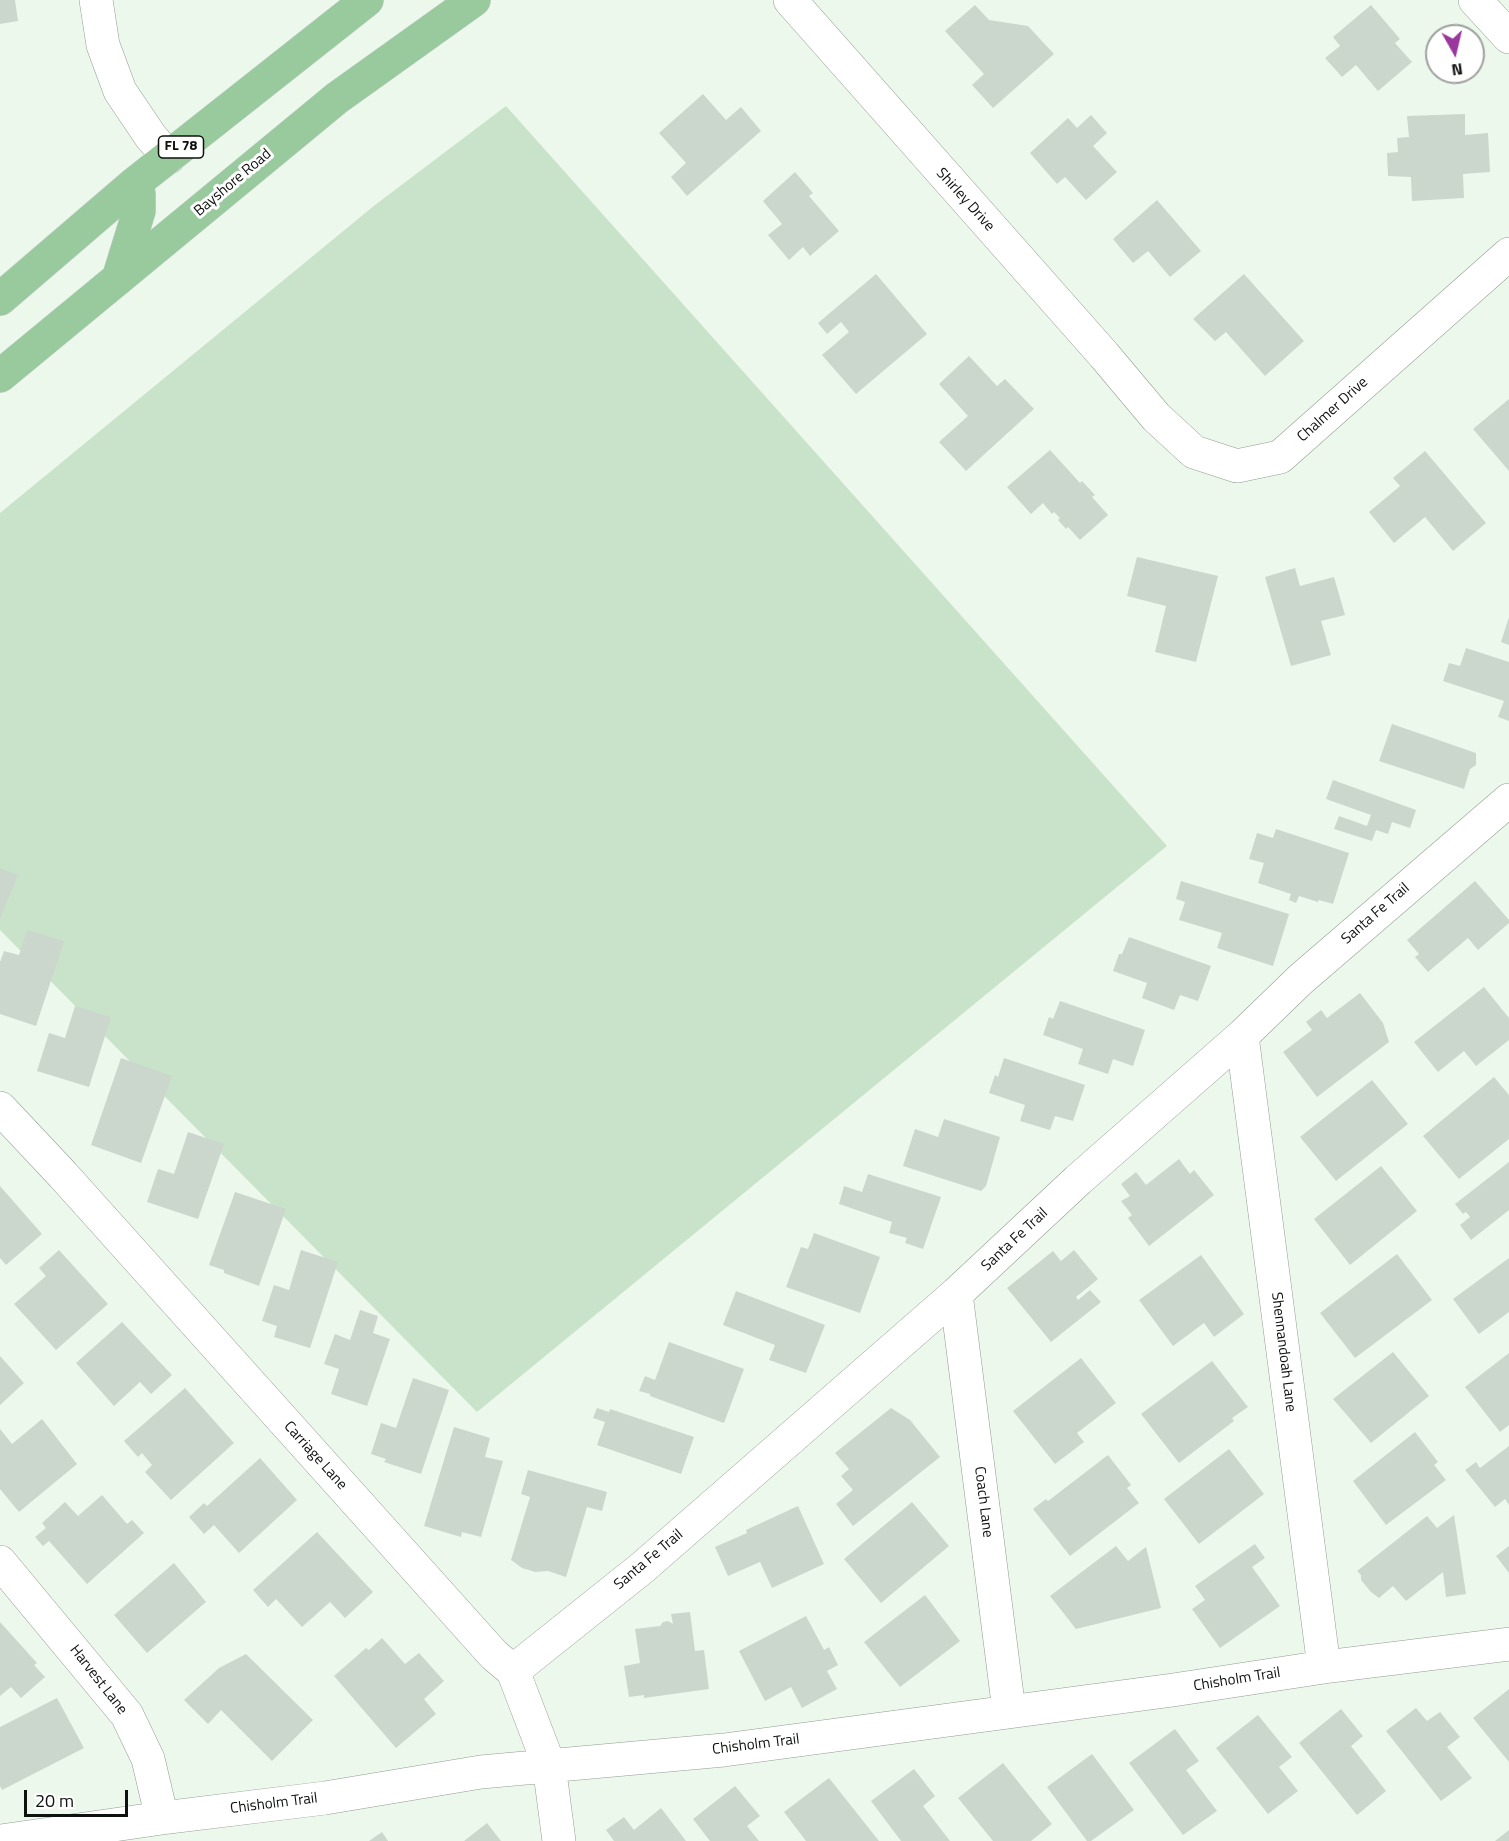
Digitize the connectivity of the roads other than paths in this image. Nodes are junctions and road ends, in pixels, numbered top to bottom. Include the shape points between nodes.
1 (96, 0) edge
2 (367, 0) edge
3 (474, 0) edge
4 (790, 0) edge
5 (1475, 0) edge
6 (1509, 37) edge
7 (169, 157) junction
8 (134, 184) junction
9 (1509, 254) edge
10 (118, 279) junction
11 (0, 299) edge
12 (0, 376) edge
13 (1141, 399) joint
14 (1509, 800) edge
15 (1242, 1036) junction
16 (0, 1108) edge
17 (956, 1294) junction
18 (0, 1562) edge
19 (1509, 1644) edge
20 (503, 1663) junction
21 (1324, 1667) junction
22 (1009, 1711) junction
23 (549, 1765) junction
24 (162, 1818) junction
25 (2, 1841) edge
26 (559, 1841) edge

1 - 7 street via 103,45 120,91
2 - 7 main road, FL 78
3 - 10 main road, Bayshore Road via 337,98
4 - 13 street, Shirley Drive
5 - 6 street
7 - 8 main road, FL 78
8 - 10 main road via 139,194 139,211
8 - 11 main road, FL 78
9 - 13 street, Chalmer Drive via 1280,457 1237,466 1194,453
10 - 12 main road, Bayshore Road
14 - 15 street, Santa Fe Trail via 1301,979
15 - 17 street, Santa Fe Trail
15 - 21 street, Shennandoah Lane
16 - 20 street, Carriage Lane
17 - 20 street, Santa Fe Trail via 642,1568
17 - 22 street, Coach Lane
18 - 24 street, Harvest Lane via 127,1715 148,1759
19 - 21 street, Chisholm Trail
20 - 23 street, Carriage Lane
21 - 22 street, Chisholm Trail
22 - 23 street, Chisholm Trail via 724,1750
23 - 24 street, Chisholm Trail
23 - 26 street, Carriage Lane
24 - 25 street, Chisholm Trail

